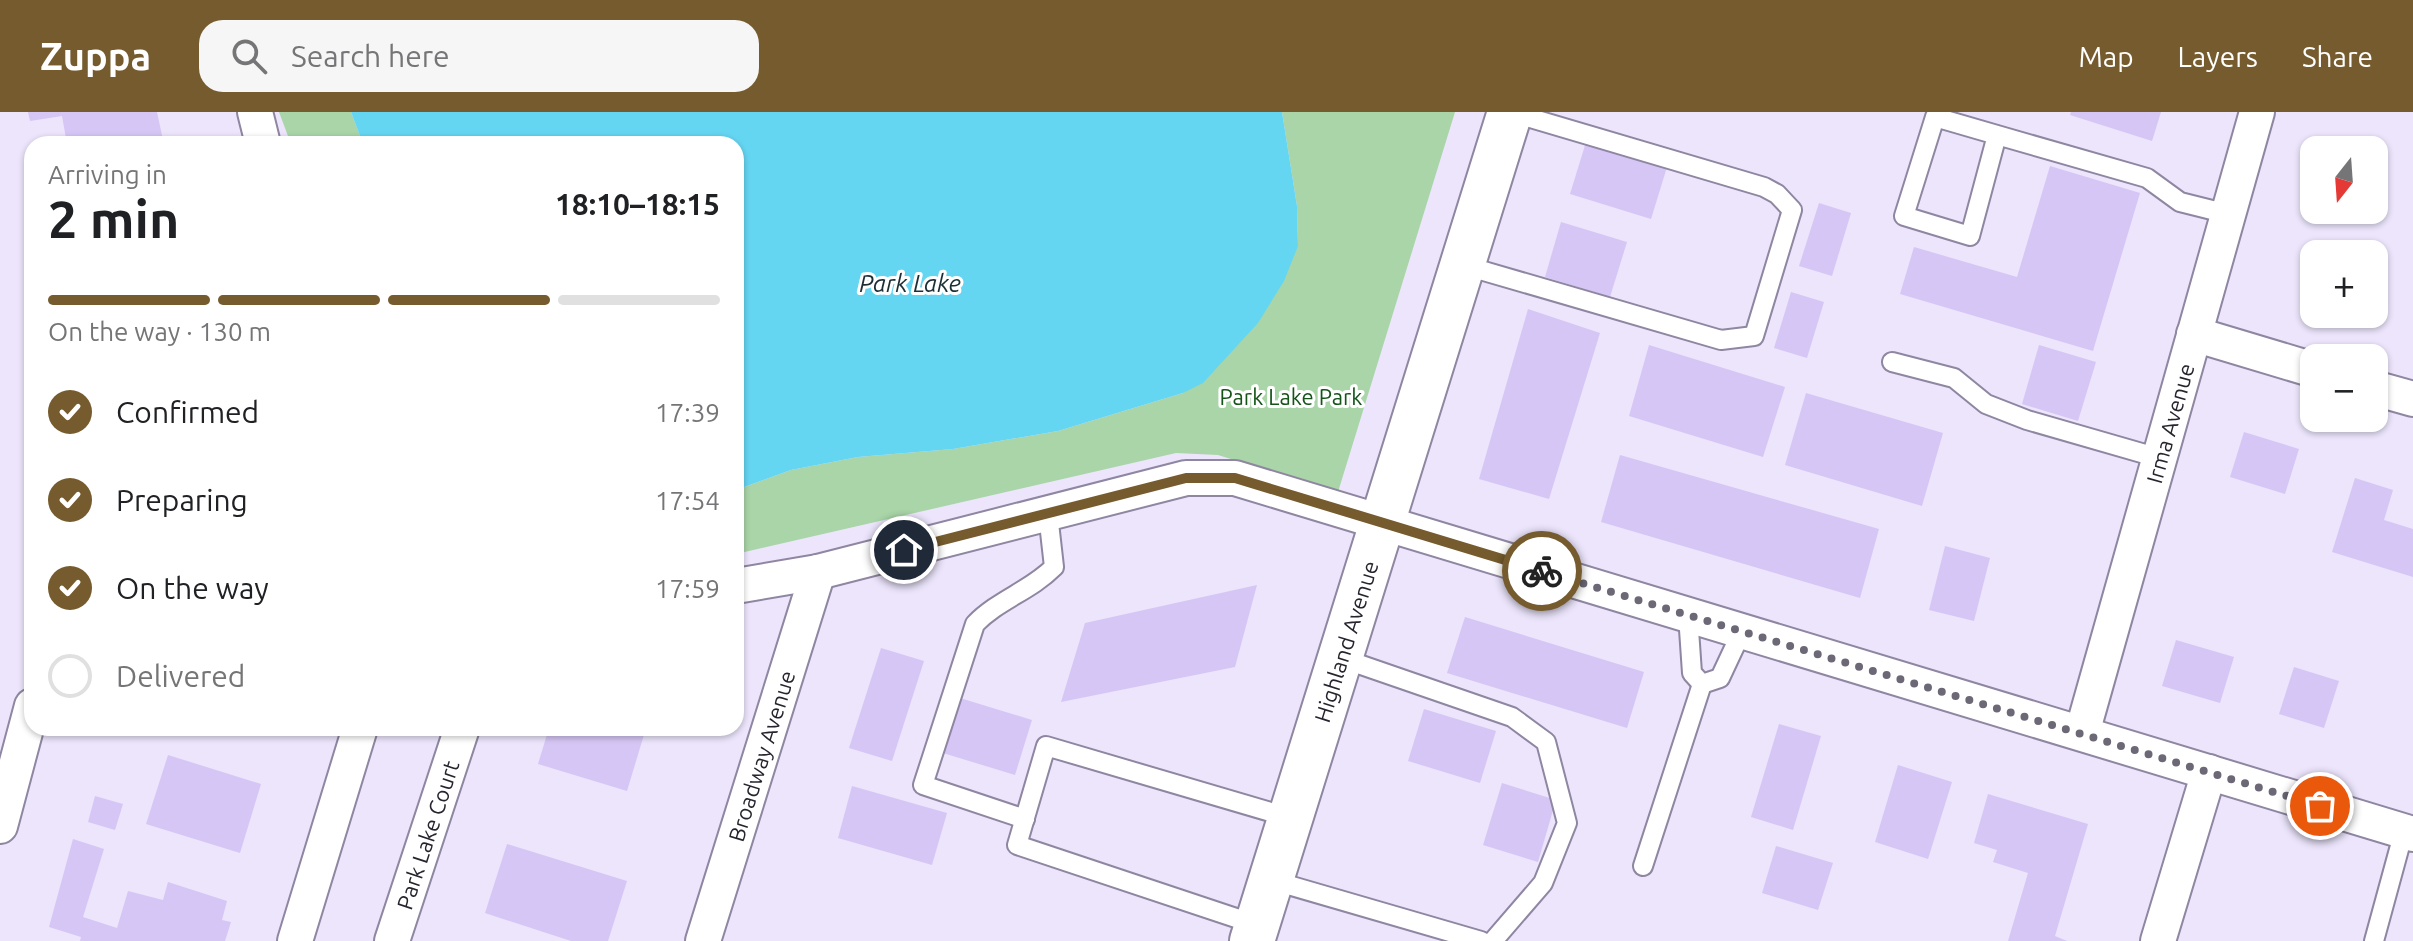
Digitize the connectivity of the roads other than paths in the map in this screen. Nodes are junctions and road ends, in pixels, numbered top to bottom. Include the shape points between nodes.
1 (255, 112) edge
2 (1510, 112) edge
3 (2257, 112) edge
4 (1997, 135) junction
5 (261, 136) edge
6 (2228, 214) junction
7 (1463, 265) junction
8 (2194, 334) junction
9 (1892, 362) dead end
10 (2300, 366) edge
11 (2388, 392) edge
12 (2413, 399) edge
13 (2159, 458) junction
14 (1048, 514) junction
15 (1384, 523) junction
16 (818, 572) junction
17 (744, 585) edge
18 (1688, 615) junction
19 (1742, 631) junction
20 (1341, 658) junction
21 (1702, 684) junction
22 (2082, 733) junction
23 (24, 736) edge
24 (358, 736) edge
25 (459, 736) edge
26 (2209, 772) junction
27 (1291, 818) junction
28 (1025, 819) junction
29 (0, 826) edge
30 (2408, 833) edge
31 (1643, 866) dead end
32 (1271, 880) junction
33 (1254, 933) edge
34 (295, 941) edge
35 (392, 941) edge
36 (703, 941) edge
37 (1481, 941) edge
38 (1493, 941) edge
39 (2158, 941) edge
40 (2374, 941) edge

1 - 5 street
2 - 7 street, Highland Avenue
2 - 7 lane via 1777,194 1792,210 1754,336 1721,340
3 - 6 street, Irma Avenue
4 - 4 lane via 1970,236 1904,216 1935,117
4 - 6 lane via 2147,178 2180,202
6 - 8 street, Irma Avenue
7 - 15 street, Highland Avenue
8 - 10 street
8 - 13 street, Irma Avenue
9 - 13 lane via 1954,378 1986,404 2027,420
11 - 12 street
13 - 22 street, Irma Avenue
14 - 15 street via 1186,478 1235,478
14 - 16 street
14 - 28 lane via 1054,567 975,624 923,785
15 - 18 street
15 - 20 street, Highland Avenue
16 - 17 street
16 - 36 street, Broadway Avenue
18 - 19 street
18 - 21 lane via 1692,673
19 - 21 lane via 1720,678
19 - 22 street
20 - 27 street, Highland Avenue
20 - 38 lane via 1512,717 1546,742 1567,823 1543,883
21 - 31 lane
22 - 26 street
23 - 29 street
24 - 34 street
25 - 35 street, Park Lake Court
26 - 30 street
26 - 39 street
27 - 28 lane via 1046,746
27 - 32 street, Highland Avenue
28 - 33 lane via 1017,845
30 - 40 lane
32 - 33 street, Highland Avenue
32 - 37 lane

